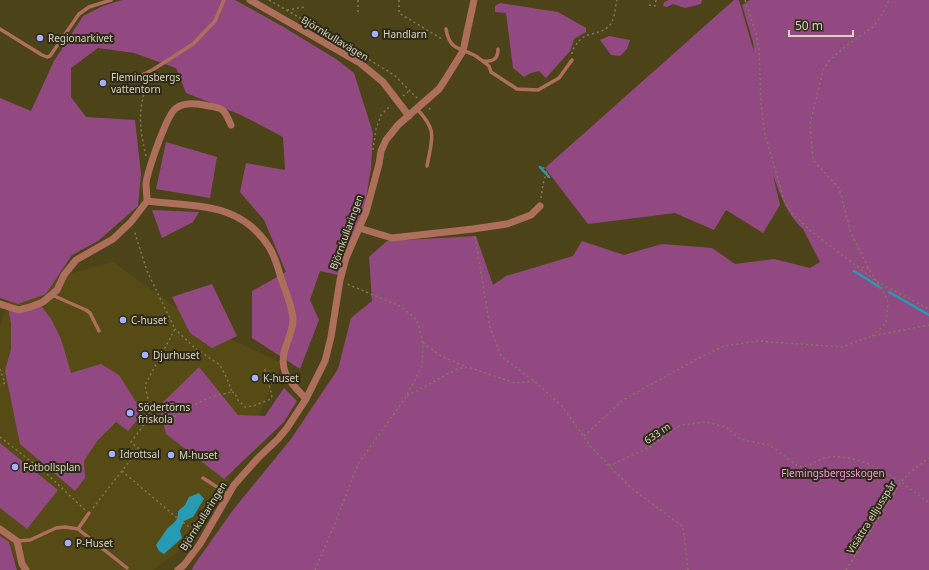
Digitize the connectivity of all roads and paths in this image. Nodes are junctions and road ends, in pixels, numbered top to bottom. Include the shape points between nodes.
1 (111, 0) edge
2 (224, 0) edge
3 (250, 0) edge
4 (269, 0) edge
5 (274, 0) edge
6 (358, 0) edge
7 (399, 0) edge
8 (474, 0) edge
9 (617, 0) edge
10 (656, 0) edge
11 (744, 0) edge
12 (889, 0) edge
13 (649, 5) dead end
14 (305, 7) dead end
15 (287, 10) dead end
16 (358, 15) dead end
17 (0, 29) edge
18 (446, 29) dead end
19 (442, 39) dead end
20 (498, 49) dead end
21 (463, 51) junction
22 (572, 60) joint
23 (483, 62) junction
24 (154, 69) junction
25 (134, 79) dead end
26 (398, 101) junction
27 (417, 108) junction
28 (409, 116) junction
29 (231, 125) dead end
30 (373, 151) dead end
31 (151, 166) junction
32 (427, 166) dead end
33 (543, 167) dead end
34 (147, 201) junction
35 (540, 206) joint
36 (131, 222) junction
37 (359, 228) junction
38 (473, 229) junction
39 (855, 266) junction
40 (868, 269) junction
41 (340, 280) junction
42 (876, 281) junction
43 (52, 295) junction
44 (0, 304) edge
45 (929, 308) edge
46 (929, 325) edge
47 (175, 329) junction
48 (98, 331) dead end
49 (872, 336) junction
50 (422, 343) junction
51 (468, 367) junction
52 (0, 369) edge
53 (286, 377) junction
54 (534, 381) junction
55 (0, 385) edge
56 (232, 392) junction
57 (406, 397) junction
58 (306, 399) junction
59 (149, 418) junction
60 (584, 436) junction
61 (0, 437) edge
62 (929, 458) edge
63 (609, 466) junction
64 (122, 471) junction
65 (203, 478) dead end
66 (901, 482) junction
67 (228, 494) junction
68 (929, 503) edge
69 (89, 513) junction
70 (0, 529) edge
71 (78, 529) junction
72 (198, 534) dead end
73 (17, 541) junction
74 (128, 568) dead end
75 (26, 570) edge
76 (178, 570) edge
77 (315, 570) edge
78 (688, 570) edge
79 (846, 570) edge

1 - 17 lane via 89,7 79,14 50,56 42,55
2 - 24 lane via 215,21 193,44
3 - 26 street, Björnkullavägen via 360,63 383,82
4 - 5 path
6 - 16 path
7 - 19 path via 399,13
8 - 21 street
9 - 22 path via 612,22 603,30 579,40 572,50
10 - 13 path via 655,6
11 - 39 path via 756,33 759,50 765,134 784,200 792,214
12 - 40 path via 873,26 846,46 822,70 810,124 813,160 839,188 851,233
14 - 15 path
18 - 21 lane via 454,47
20 - 23 lane via 496,58
21 - 23 lane
21 - 27 street via 439,89
22 - 23 lane via 559,78 538,90 517,89 511,86 491,72 490,66
24 - 25 lane
24 - 31 path via 144,91 140,128 148,166
26 - 28 street, Björnkullavägen
26 - 30 path via 381,115
27 - 28 street
27 - 32 lane via 432,128
28 - 37 street, Björnkullaringen via 398,125 381,151 366,212
29 - 31 street via 225,111 220,108 192,103 182,104 171,113 162,131
31 - 34 street via 146,184
33 - 35 path via 547,172
34 - 36 street
34 - 53 street via 218,209 240,217 266,242 280,275 293,319 283,362
35 - 38 street via 527,217 507,224
36 - 43 street via 113,238 76,260
36 - 47 path via 147,271
37 - 38 street via 392,238
37 - 41 street, Björnkullaringen
38 - 54 path via 490,327 501,356
39 - 40 path
39 - 42 path
40 - 42 path
41 - 50 path via 402,306 416,319
41 - 58 street, Björnkullaringen via 325,361
42 - 45 path
42 - 49 path via 888,302 886,323
43 - 44 street via 40,304 19,310
43 - 48 lane via 90,313
46 - 49 path
47 - 56 path via 194,348 220,365
47 - 59 path via 145,385
49 - 60 path via 842,347 758,341 724,346 623,400
50 - 51 path via 441,356
50 - 57 path via 422,366
51 - 54 path via 515,383
51 - 57 path via 457,369
52 - 55 path via 5,383
53 - 56 path via 280,380 264,369 271,399 253,406 245,407
53 - 58 street
54 - 60 path via 562,406
56 - 59 path via 204,400 168,419
57 - 77 path via 358,464
58 - 67 street, Björnkullaringen via 287,428 241,476
59 - 64 path via 131,442 139,449
60 - 63 path via 591,448
61 - 69 path via 46,473
62 - 66 path, Visättra elljusspår
63 - 66 path, 633 m via 650,448 681,425 705,422 726,427 739,438 770,445 796,465 803,467 827,457 854,458
63 - 78 path via 630,487 683,527
64 - 69 path
64 - 72 path
65 - 67 lane
66 - 68 path, 633 m
66 - 79 path, Visättra elljusspår
67 - 76 street, Björnkullaringen via 200,544
69 - 71 lane
70 - 73 street
71 - 73 lane via 65,526 30,540
71 - 74 lane
73 - 75 street via 22,564

